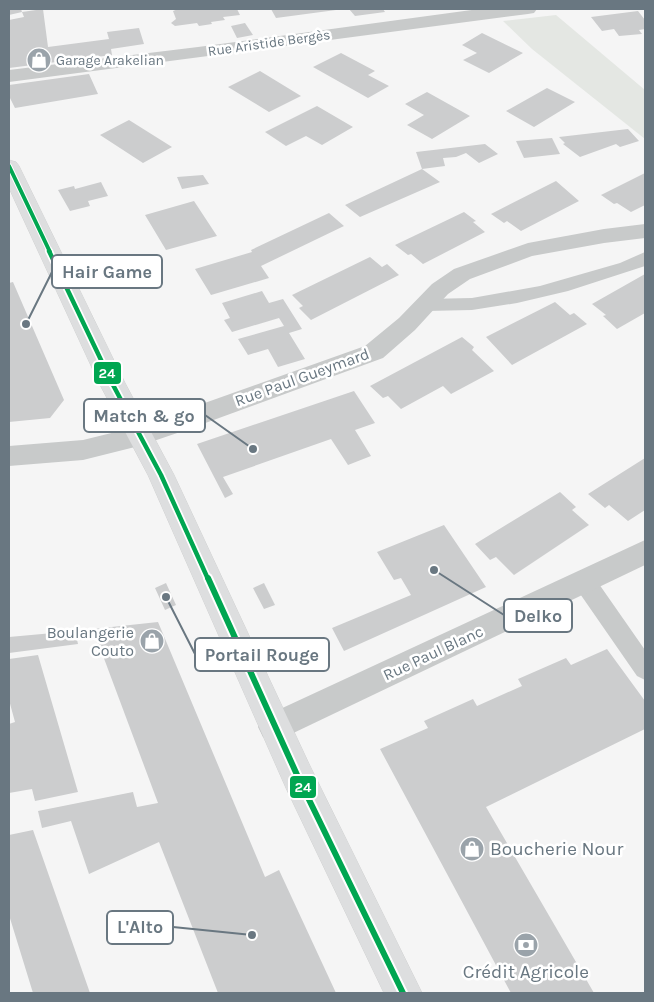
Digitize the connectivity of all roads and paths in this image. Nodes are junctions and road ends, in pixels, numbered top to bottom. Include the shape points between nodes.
1 (528, 9) edge
2 (9, 76) edge
3 (9, 166) edge
4 (645, 231) edge
5 (645, 258) edge
6 (426, 305) junction
7 (139, 436) junction
8 (9, 456) edge
9 (645, 552) edge
10 (584, 581) junction
11 (645, 669) edge
12 (274, 727) junction
13 (403, 993) edge

1 - 2 street, Rue Aristide Bergès
3 - 7 street
4 - 6 street, Rue Paul Gueymard via 528,250 494,261 462,274 440,289
5 - 6 lane via 573,284 493,302 460,306
6 - 7 street, Rue Paul Gueymard via 374,352
7 - 8 street, Rue Paul Gueymard via 83,450
7 - 12 street via 161,476
9 - 10 street, Rue Paul Blanc
10 - 11 lane
10 - 12 street, Rue Paul Blanc
12 - 13 street

